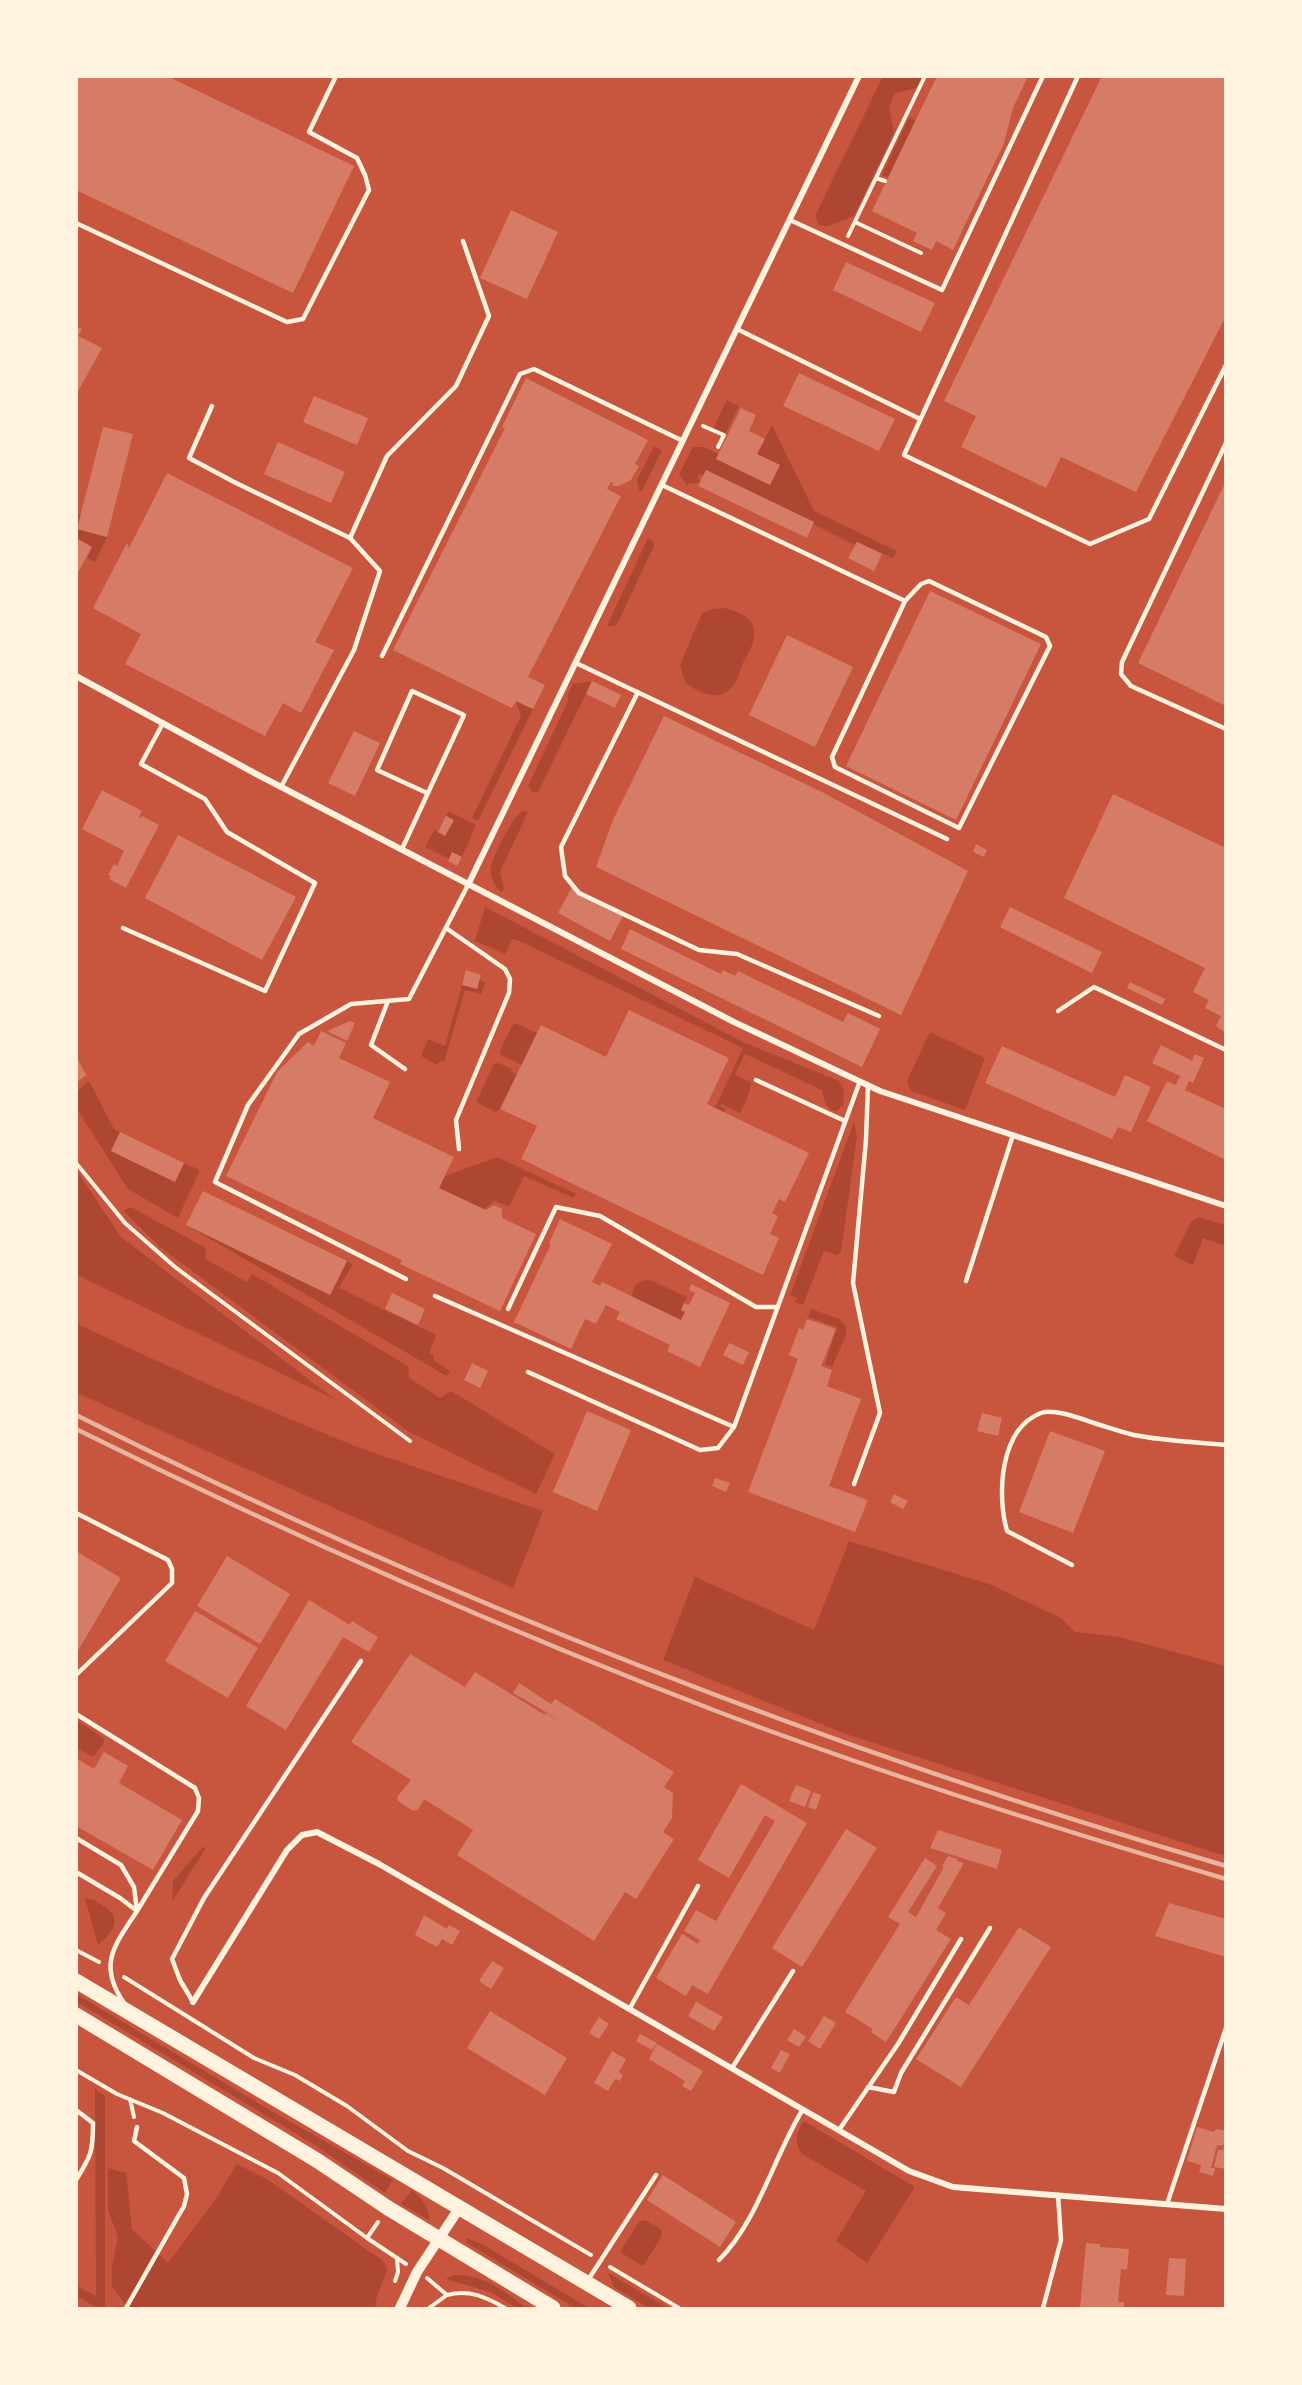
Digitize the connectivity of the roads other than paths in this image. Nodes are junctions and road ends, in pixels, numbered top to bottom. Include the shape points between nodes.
1 (336, 76) edge
2 (859, 76) edge
3 (1043, 76) edge
4 (1078, 76) edge
5 (790, 220) junction
6 (76, 223) edge
7 (463, 241) dead end
8 (737, 329) junction
9 (1226, 365) edge
10 (212, 406) dead end
11 (920, 419) junction
12 (683, 441) junction
13 (1226, 443) edge
14 (662, 485) junction
15 (350, 538) junction
16 (905, 601) junction
17 (382, 656) dead end
18 (576, 663) junction
19 (76, 676) edge
20 (638, 692) junction
21 (163, 723) junction
22 (1226, 729) edge
23 (281, 787) junction
24 (427, 793) junction
25 (947, 839) dead end
26 (402, 849) junction
27 (469, 883) junction
28 (123, 928) dead end
29 (446, 928) junction
30 (388, 1001) junction
31 (1058, 1011) dead end
32 (879, 1016) dead end
33 (1226, 1050) edge
34 (405, 1069) dead end
35 (756, 1080) dead end
36 (860, 1081) junction
37 (868, 1085) junction
38 (845, 1121) junction
39 (1013, 1135) junction
40 (459, 1149) dead end
41 (1226, 1206) edge
42 (406, 1279) dead end
43 (966, 1281) dead end
44 (435, 1296) dead end
45 (778, 1307) junction
46 (508, 1309) dead end
47 (528, 1372) dead end
48 (735, 1427) junction
49 (1226, 1445) edge
50 (854, 1484) dead end
51 (76, 1513) edge
52 (1072, 1565) dead end
53 (361, 1661) dead end
54 (76, 1675) edge
55 (76, 1714) edge
56 (76, 1838) edge
57 (76, 1872) edge
58 (699, 1886) dead end
59 (137, 1911) junction
60 (990, 1928) dead end
61 (961, 1938) dead end
62 (793, 1971) dead end
63 (76, 1981) edge
64 (193, 2002) joint
65 (630, 2008) junction
66 (76, 2015) edge
67 (132, 2015) junction
68 (1226, 2028) edge
69 (732, 2068) junction
70 (868, 2087) junction
71 (803, 2109) junction
72 (76, 2110) edge
73 (137, 2127) road end
74 (839, 2130) junction
75 (656, 2175) dead end
76 (76, 2180) edge
77 (1058, 2195) junction
78 (1167, 2204) junction
79 (460, 2207) junction
80 (1226, 2209) edge
81 (439, 2239) junction
82 (719, 2260) dead end
83 (586, 2283) junction
84 (126, 2308) edge
85 (400, 2308) edge
86 (553, 2308) edge
87 (629, 2308) edge
88 (1043, 2308) edge

1 - 6 lane via 309,132 357,158 369,190 303,319 287,322
2 - 5 street
3 - 5 lane via 942,290
4 - 11 lane
5 - 8 street
7 - 15 lane via 489,316 456,386 387,456
8 - 11 lane
8 - 12 street
9 - 11 lane via 1149,519 1090,544 904,455
10 - 15 lane via 189,458
12 - 14 street
12 - 17 lane via 534,369 520,374
13 - 22 lane via 1122,662 1121,674 1131,686
14 - 16 lane
14 - 18 street
15 - 23 lane via 380,571 354,650
16 - 16 lane via 832,757 835,767 959,828 1050,646 1046,637 929,581
18 - 20 lane
18 - 27 street
19 - 21 street
20 - 25 lane
20 - 32 lane via 561,846 565,876 579,893 699,950 737,954
21 - 23 street
21 - 28 lane via 141,764 205,799 227,832 315,883 265,991
23 - 26 street
24 - 24 lane via 464,715 412,692 377,770
24 - 26 lane
26 - 27 street
27 - 29 lane
27 - 36 street via 734,1022
29 - 30 lane via 409,999
29 - 40 lane via 505,969 510,979 510,993 456,1120
30 - 34 lane via 371,1044
30 - 42 lane via 351,1004 299,1034 248,1105 215,1182
31 - 33 lane via 1094,987
35 - 38 lane
36 - 37 street
36 - 38 lane
37 - 39 street
37 - 50 lane via 853,1283 879,1413
38 - 45 lane
39 - 41 street
39 - 43 lane
44 - 48 lane
45 - 46 lane via 756,1307 600,1216 556,1207
45 - 48 lane
47 - 48 lane via 700,1450 718,1448
49 - 52 lane via 1134,1435 1069,1415 1042,1412 1023,1424 1007,1454 1001,1489 1007,1531
51 - 54 lane via 168,1560 172,1569 172,1583
53 - 64 lane via 204,1898 172,1959
55 - 59 lane via 195,1788 199,1798 198,1811
56 - 59 lane via 121,1865 134,1887
57 - 59 lane
58 - 65 lane
59 - 67 lane via 112,1951 109,1968 117,1993
60 - 70 lane via 901,2073 894,2092
61 - 70 lane
62 - 69 lane
63 - 67 main road
64 - 65 street via 287,1850 302,1835 318,1832
65 - 69 street
66 - 81 main road
67 - 79 main road
68 - 78 lane
69 - 71 street
70 - 74 lane
71 - 74 street
71 - 82 lane via 741,2230
72 - 76 lane via 93,2123 93,2144 92,2156
73 - 84 lane via 134,2141 184,2178 187,2194 184,2206
74 - 77 street via 909,2171 953,2187
75 - 83 lane
77 - 78 street
77 - 88 lane via 1061,2240
78 - 80 street
79 - 81 street
79 - 83 main road
81 - 85 street
81 - 86 main road
83 - 87 main road

